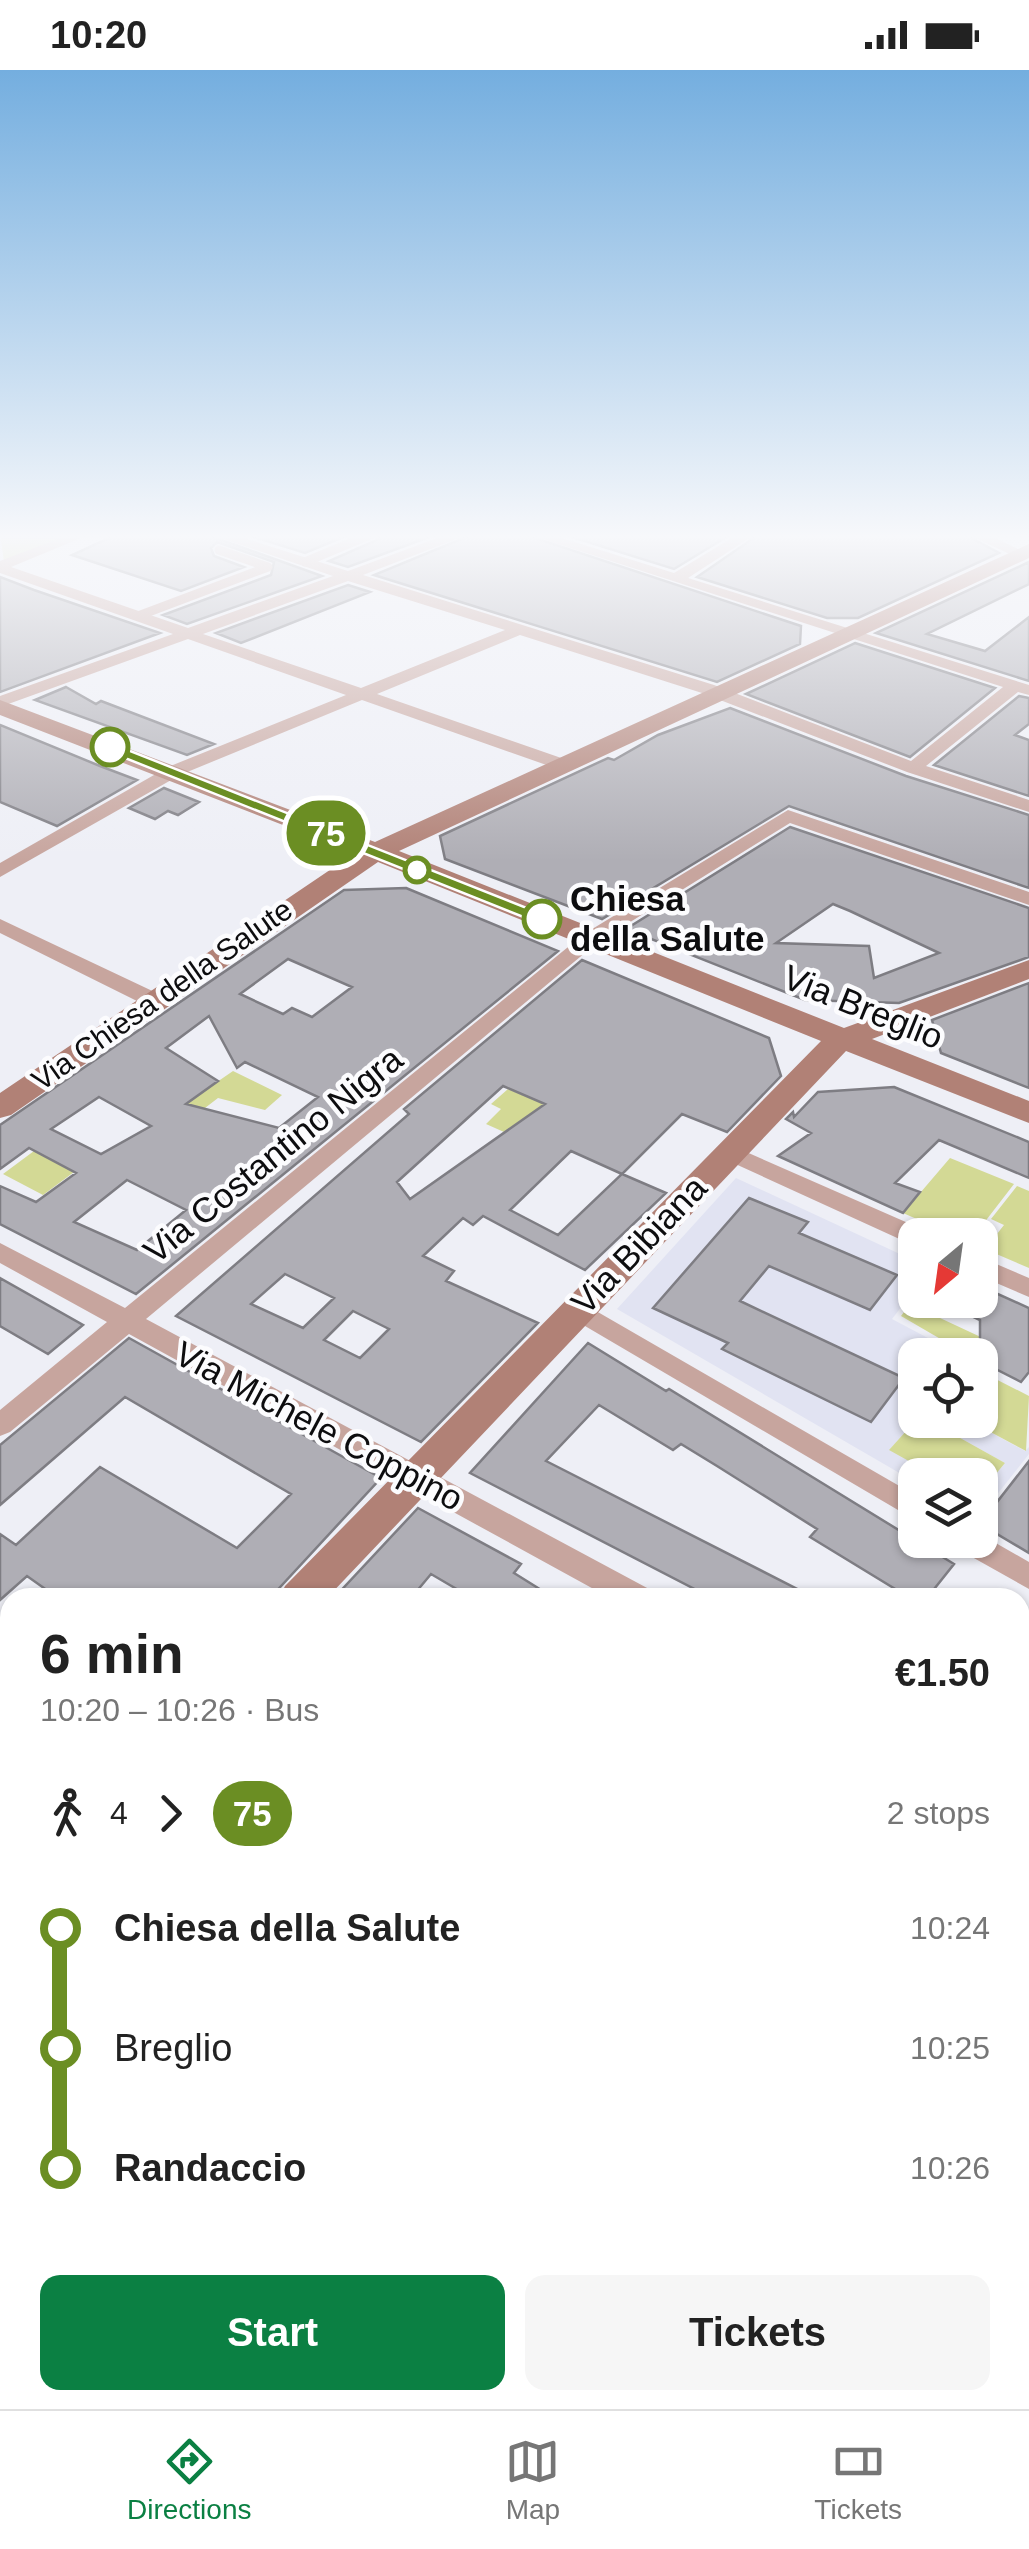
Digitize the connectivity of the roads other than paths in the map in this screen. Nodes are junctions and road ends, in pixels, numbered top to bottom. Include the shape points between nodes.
1 (160, 642) edge
2 (215, 642) edge
3 (491, 642) edge
4 (558, 642) edge
5 (828, 642) edge
6 (882, 642) edge
7 (1022, 688) edge
8 (716, 692) junction
9 (365, 694) junction
10 (0, 704) edge
11 (561, 764) junction
12 (913, 768) junction
13 (174, 771) junction
14 (1029, 806) edge
15 (373, 852) junction
16 (0, 871) edge
17 (1029, 899) edge
18 (0, 925) edge
19 (591, 938) junction
20 (1029, 969) edge
21 (155, 1000) junction
22 (844, 1039) junction
23 (0, 1108) edge
24 (1029, 1113) edge
25 (728, 1152) junction
26 (898, 1228) edge
27 (0, 1252) edge
28 (998, 1274) edge
29 (1029, 1288) edge
30 (577, 1309) junction
31 (125, 1322) junction
32 (0, 1425) edge
33 (415, 1478) junction
34 (898, 1500) edge
35 (997, 1558) edge
36 (1029, 1577) edge
37 (310, 1588) edge
38 (619, 1588) edge

1 - 10 street
2 - 9 street
3 - 9 street
4 - 8 street
5 - 8 street, Via Chiesa della Salute
6 - 7 street
7 - 12 street
8 - 11 street, Via Chiesa della Salute
8 - 12 street
9 - 11 street
9 - 13 street
10 - 13 street, Via Breglio
11 - 15 street, Via Chiesa della Salute
12 - 14 street
13 - 15 street, Via Breglio
13 - 16 street
15 - 19 street, Via Breglio
15 - 21 street, Via Chiesa della Salute
17 - 19 street, Via Costantino Nigra via 788,816
18 - 21 street
19 - 22 street, Via Breglio
19 - 31 street, Via Costantino Nigra
20 - 22 street, Via Bibiana
21 - 23 street, Via Chiesa della Salute
22 - 24 street, Via Breglio
22 - 25 street, Via Bibiana
25 - 26 street
25 - 30 street, Via Bibiana
27 - 31 street, Via Michele Coppino
28 - 29 street
30 - 33 street, Via Bibiana
30 - 34 street
31 - 32 street, Via Costantino Nigra
31 - 33 street, Via Michele Coppino
33 - 37 street, Via Bibiana
33 - 38 street, Via Michele Coppino
35 - 36 street

